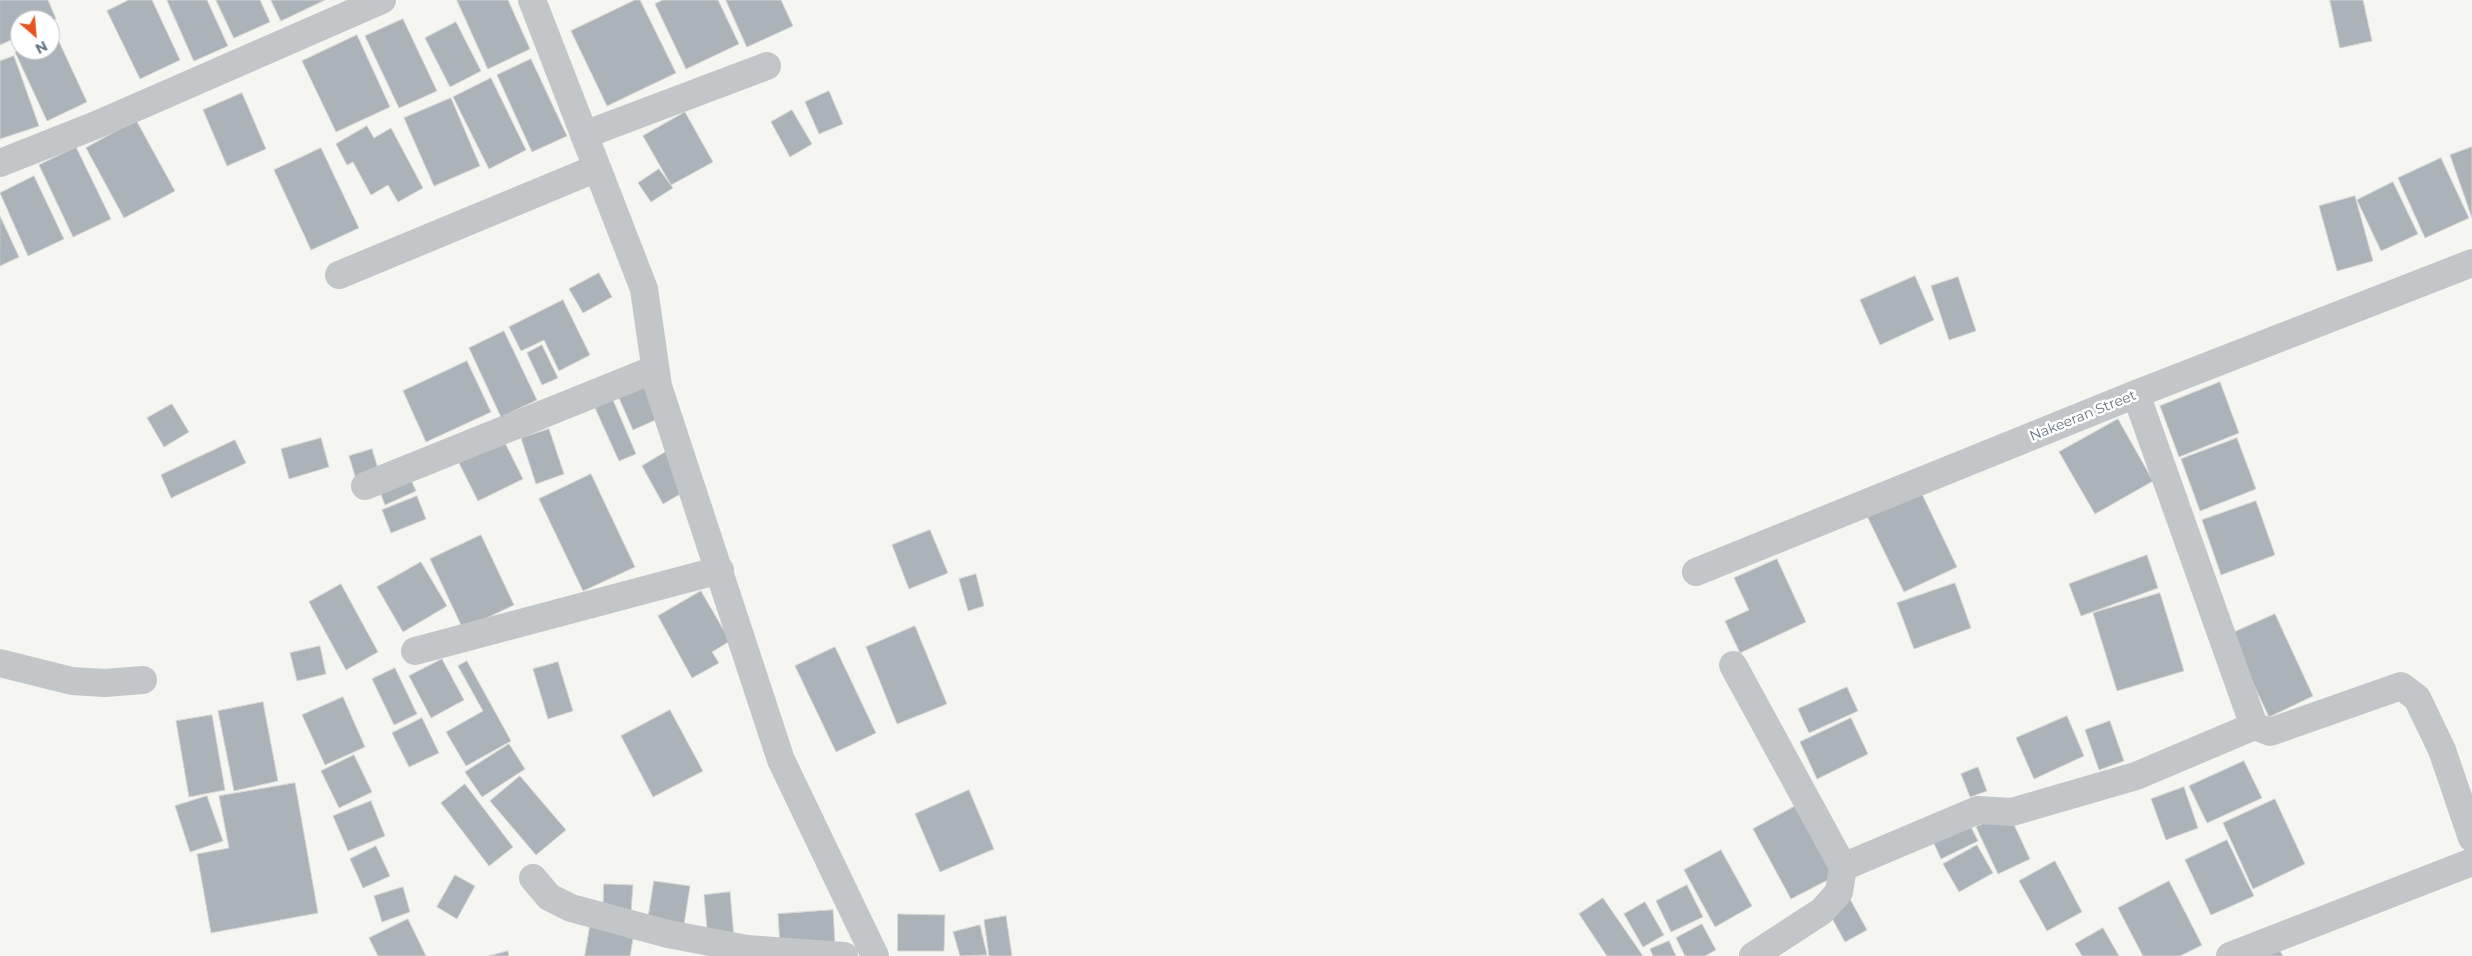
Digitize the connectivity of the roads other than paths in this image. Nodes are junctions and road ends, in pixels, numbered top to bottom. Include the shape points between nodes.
1 (382, 0) edge
2 (532, 0) edge
3 (767, 66) dead end
4 (584, 135) junction
5 (0, 163) edge
6 (597, 168) junction
7 (2472, 263) edge
8 (339, 276) dead end
9 (655, 369) junction
10 (2136, 394) junction
11 (365, 486) dead end
12 (720, 570) junction
13 (1696, 572) dead end
14 (415, 651) dead end
15 (0, 663) edge
16 (1733, 665) dead end
17 (143, 680) dead end
18 (2254, 726) junction
19 (2472, 838) edge
20 (2472, 862) edge
21 (1843, 867) junction
22 (533, 878) dead end
23 (844, 956) edge
24 (875, 956) edge
25 (1753, 956) edge
26 (2230, 956) edge

1 - 5 street via 105,122
2 - 4 street
3 - 4 street
4 - 6 street
6 - 8 street
6 - 9 street via 644,289
7 - 10 street, Nakeeran Street
9 - 11 street
9 - 12 street
10 - 13 street, Nakeeran Street
10 - 18 street
12 - 14 street
12 - 24 street via 781,760
15 - 17 street via 72,681
16 - 21 street
18 - 19 street via 2270,732 2401,686 2417,698 2442,750
18 - 21 street via 2136,776 2012,812 1978,810
20 - 26 street
21 - 25 street via 1839,892 1822,911
22 - 23 street via 549,897 571,908 668,934 747,949

